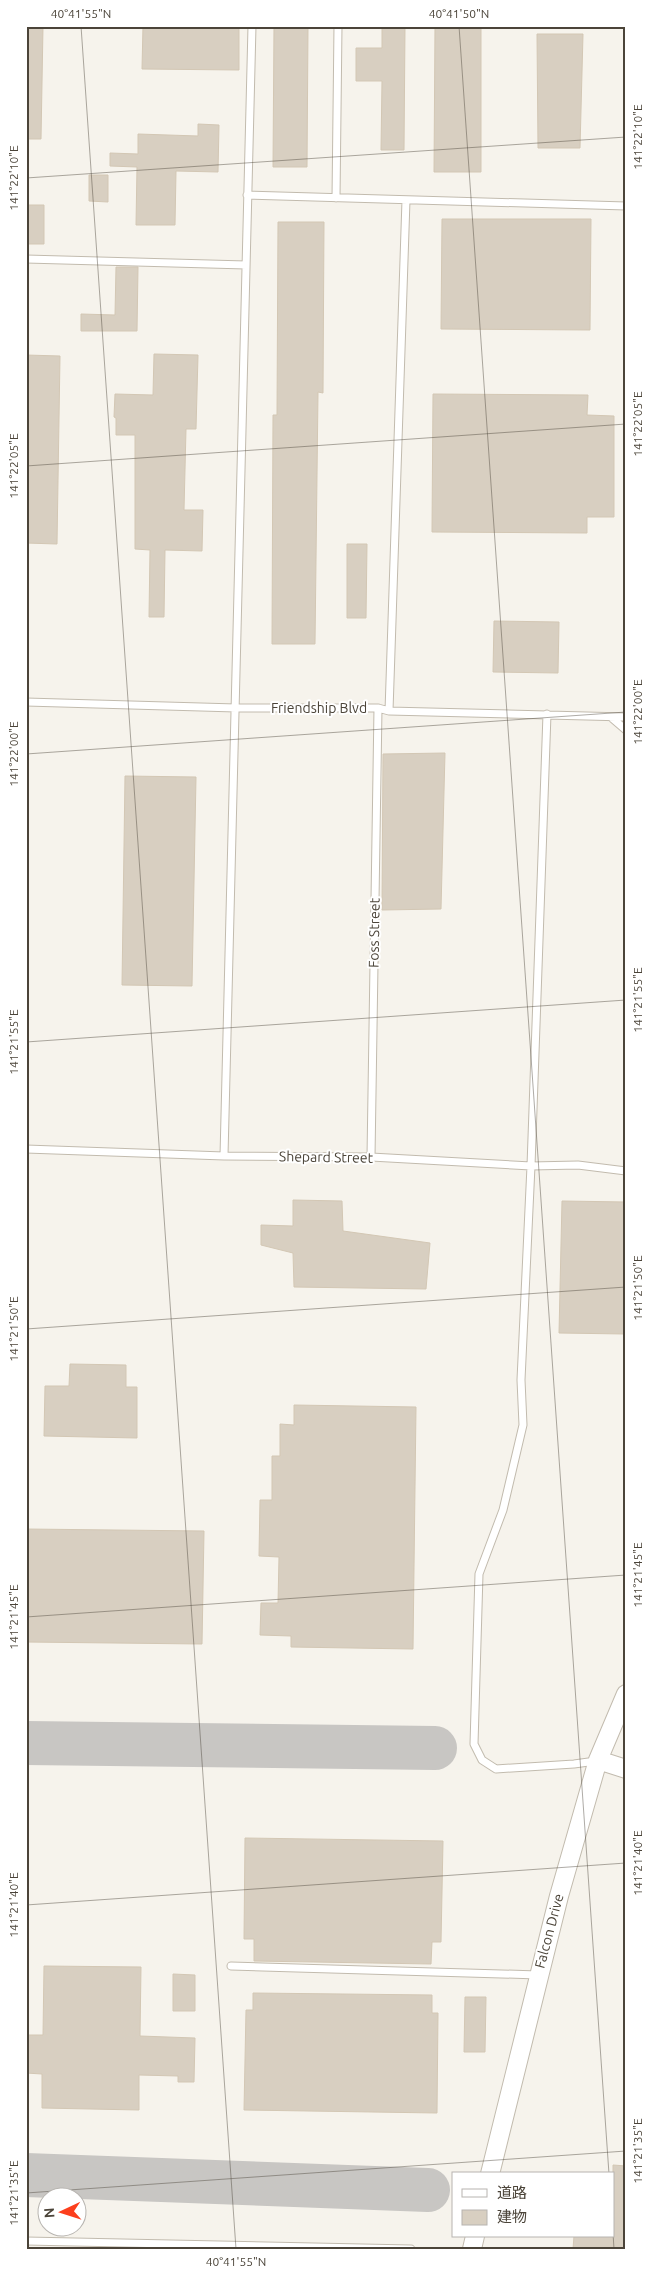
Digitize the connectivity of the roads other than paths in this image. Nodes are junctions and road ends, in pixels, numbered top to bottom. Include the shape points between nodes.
1 (252, 26) edge
2 (338, 26) edge
3 (247, 195) junction
4 (336, 198) junction
5 (406, 200) junction
6 (626, 206) edge
7 (26, 259) edge
8 (246, 265) junction
9 (26, 702) edge
10 (236, 708) junction
11 (378, 708) junction
12 (389, 711) junction
13 (547, 714) junction
14 (626, 717) edge
15 (612, 718) junction
16 (626, 730) edge
17 (26, 1148) edge
18 (224, 1156) junction
19 (371, 1157) junction
20 (531, 1166) junction
21 (626, 1171) edge
22 (626, 1694) edge
23 (598, 1760) junction
24 (626, 1769) edge
25 (231, 1966) dead end
26 (538, 1974) junction
27 (490, 2172) edge
28 (26, 2241) edge
29 (195, 2246) edge
30 (325, 2248) edge
31 (411, 2249) edge

1 - 3 lane
2 - 4 lane
3 - 4 lane
3 - 8 lane
4 - 5 lane
5 - 6 lane
5 - 12 lane
7 - 8 lane
8 - 10 lane
9 - 10 lane, Friendship Blvd
10 - 11 lane, Friendship Blvd
10 - 18 lane
11 - 12 lane, Friendship Blvd
11 - 19 lane, Foss Street
12 - 13 lane, Friendship Blvd
13 - 15 lane, Friendship Blvd
13 - 20 lane
14 - 15 lane, Friendship Blvd
15 - 16 lane
17 - 18 lane, Shepard Street
18 - 19 lane, Shepard Street
19 - 20 lane, Shepard Street
20 - 21 lane, Shepard Street
20 - 23 lane via 521,1380 523,1424 503,1510 479,1574 474,1744 482,1760 496,1769
22 - 23 street, Falcon Drive
23 - 24 street
23 - 26 street, Falcon Drive
25 - 26 lane
26 - 27 street, Falcon Drive
28 - 29 lane
29 - 30 lane
30 - 31 lane

